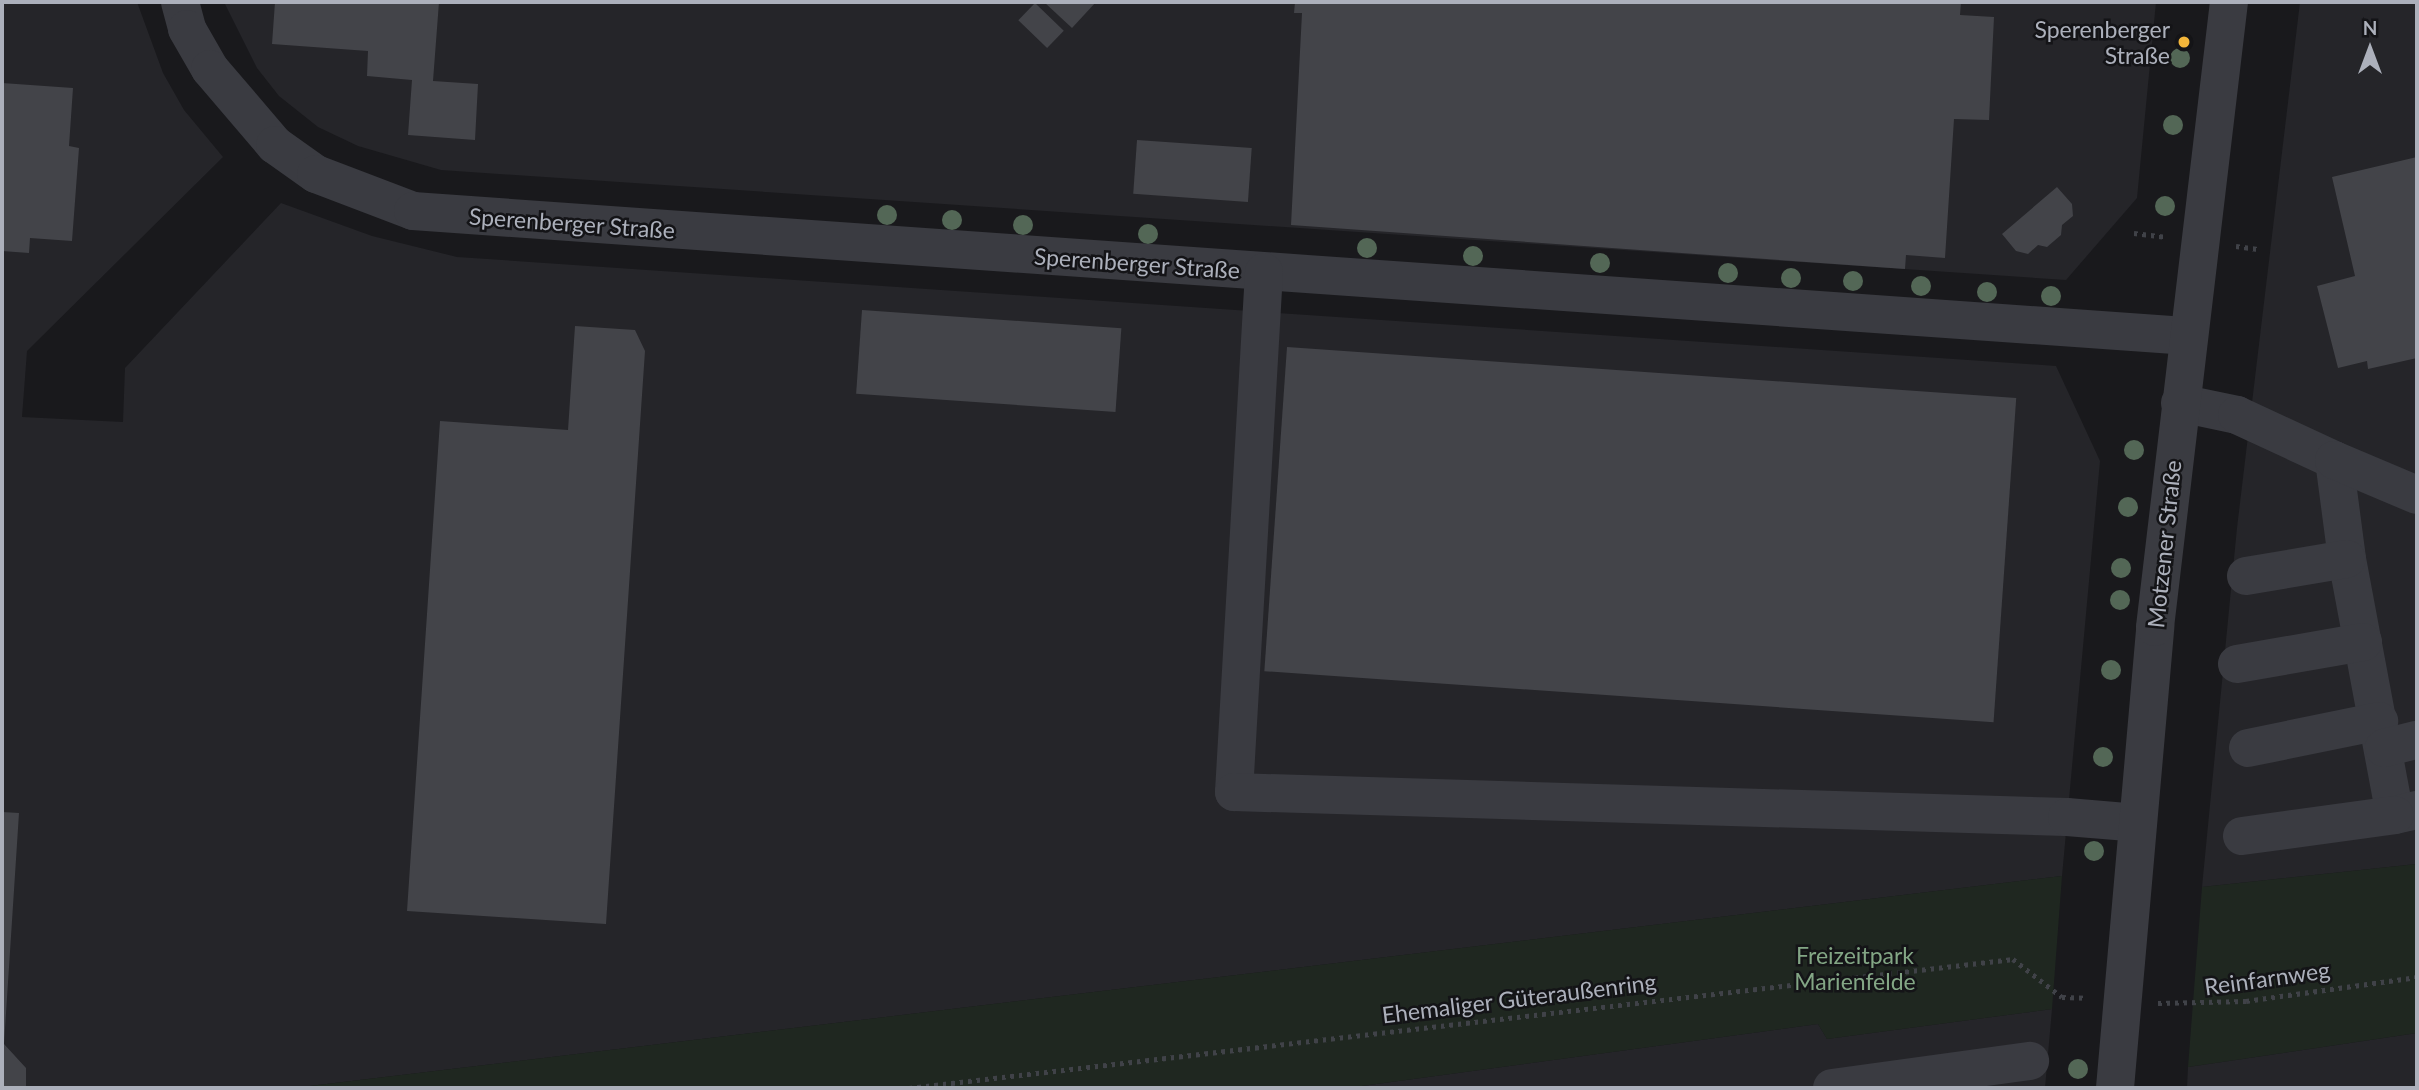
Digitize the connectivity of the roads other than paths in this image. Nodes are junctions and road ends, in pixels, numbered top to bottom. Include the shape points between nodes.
1 (180, 2) edge
2 (2229, 2) edge
3 (1264, 272) junction
4 (2189, 336) junction
5 (2180, 402) junction
6 (2334, 460) junction
7 (2417, 495) edge
8 (2347, 559) junction
9 (2246, 576) dead end
10 (2363, 642) junction
11 (2237, 664) dead end
12 (2393, 736) edge
13 (2248, 748) dead end
14 (2406, 813) edge
15 (2138, 823) junction
16 (2242, 836) dead end
17 (2030, 1061) dead end
18 (1832, 1088) edge
19 (2115, 1088) edge

1 - 3 street, Sperenberger Straße via 187,29 210,69 275,145 316,174 413,211
2 - 4 street, Motzener Straße
3 - 4 street, Sperenberger Straße
3 - 15 street via 1234,792 2053,816
4 - 5 street, Motzener Straße
5 - 6 street via 2237,415
5 - 15 street, Motzener Straße
6 - 7 street
6 - 8 street
8 - 9 street
8 - 10 street
10 - 11 street
10 - 12 street
12 - 13 street
12 - 14 street
14 - 16 street
15 - 19 street, Motzener Straße
17 - 18 street

